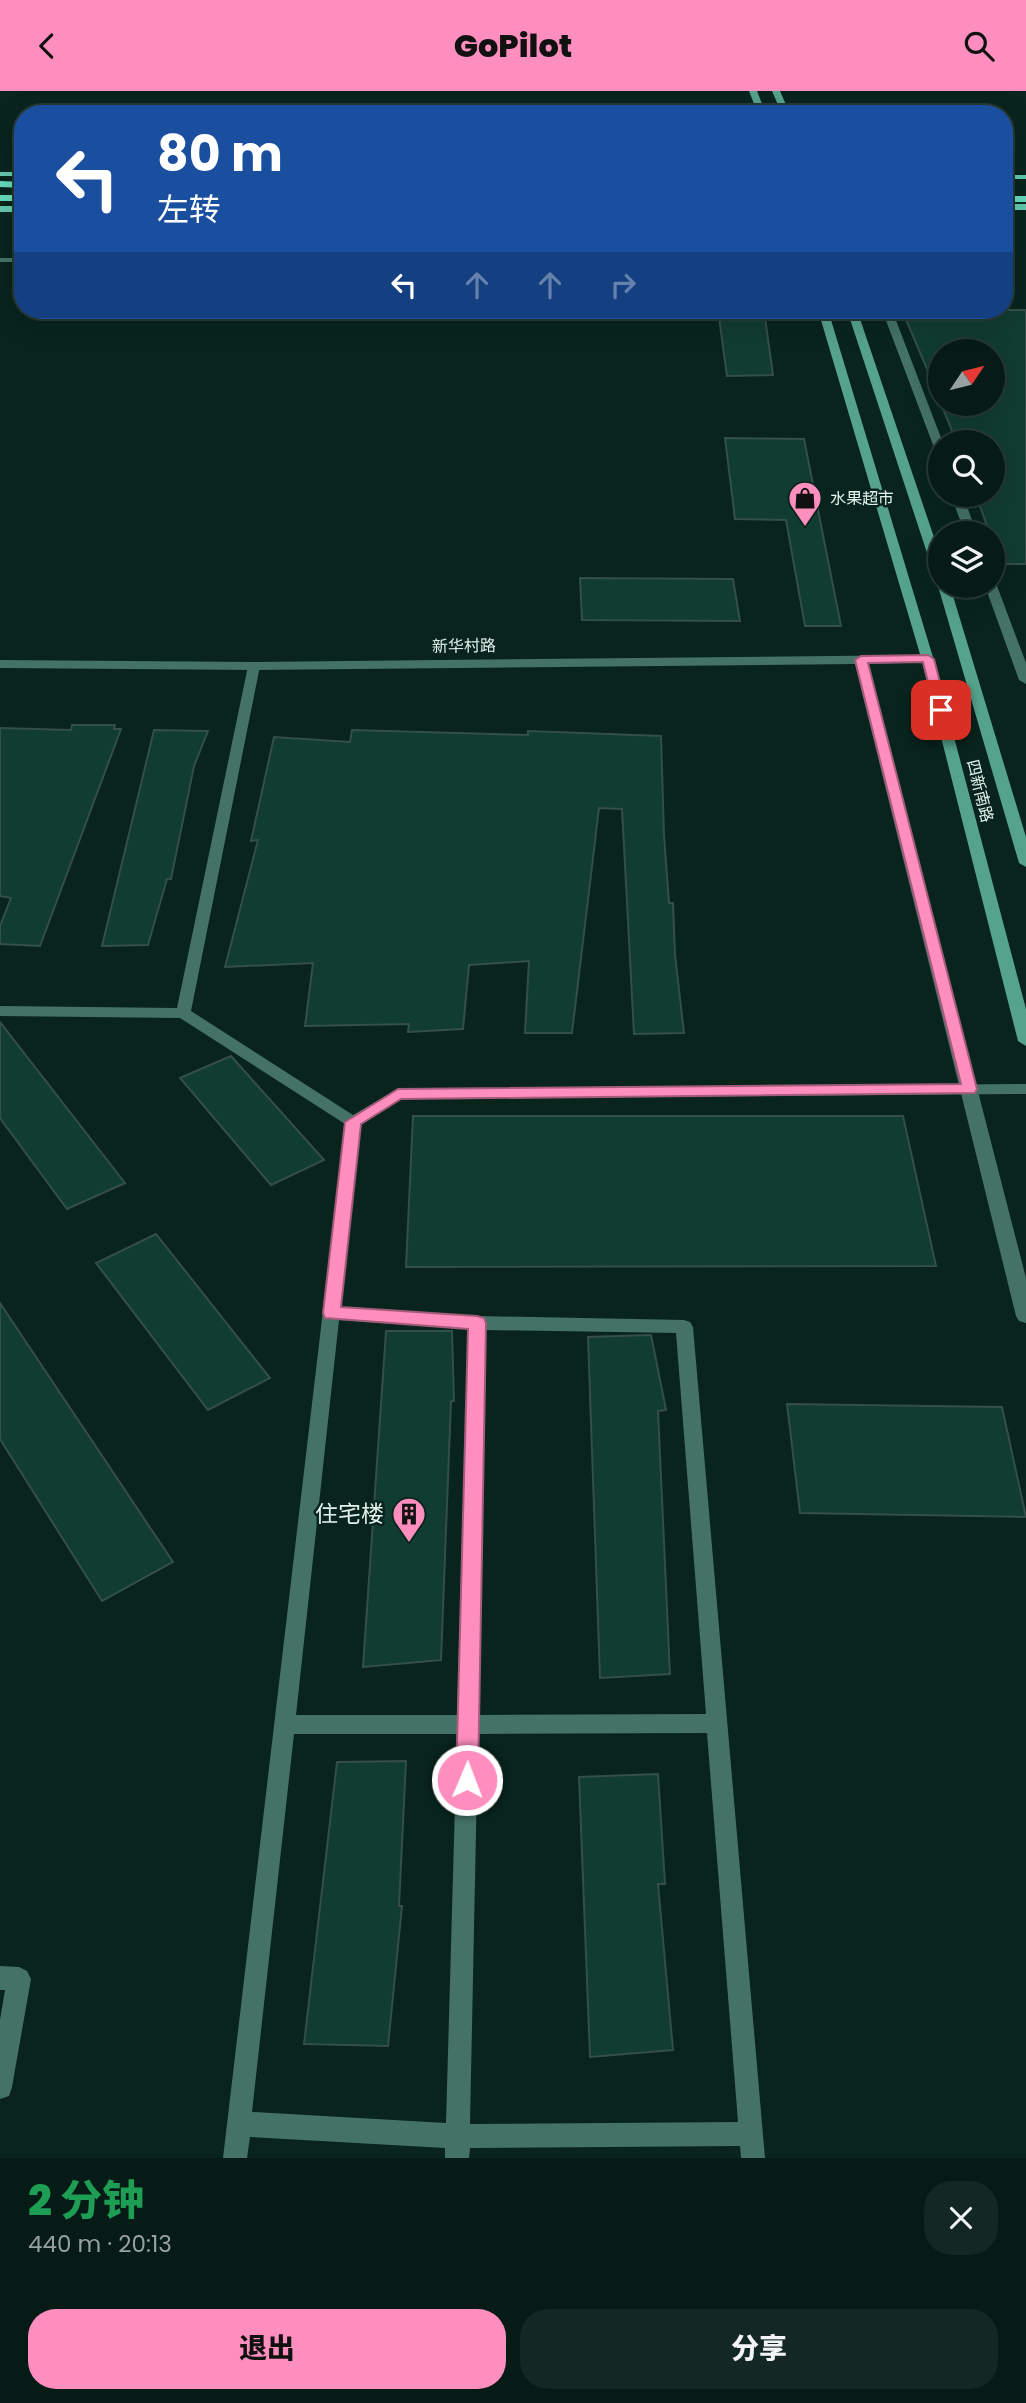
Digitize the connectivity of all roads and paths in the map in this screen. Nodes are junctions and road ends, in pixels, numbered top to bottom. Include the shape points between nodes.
1 (826, 319) edge
2 (855, 319) edge
3 (890, 319) edge
4 (932, 430) edge
5 (928, 538) edge
6 (948, 598) edge
7 (995, 598) edge
8 (928, 659) junction
9 (861, 660) junction
10 (0, 664) edge
11 (254, 666) junction
12 (1026, 680) edge
13 (1026, 863) edge
14 (0, 1011) edge
15 (183, 1013) junction
16 (1026, 1041) edge
17 (970, 1089) junction
18 (1026, 1089) edge
19 (353, 1122) junction
20 (331, 1313) junction
21 (1026, 1316) edge
22 (477, 1323) junction
23 (283, 1724) junction
24 (717, 1724) junction
25 (468, 1725) junction
26 (0, 1978) edge
27 (0, 2087) edge
28 (239, 2124) junction
29 (752, 2146) edge
30 (458, 2147) edge
31 (234, 2158) edge

1 - 8 main road, 四新南路
2 - 5 main road
3 - 4 street
6 - 13 main road, 四新南路
7 - 12 street
8 - 9 street, 新华村路
8 - 16 main road, 四新南路
9 - 11 street, 新华村路
9 - 17 street
10 - 11 street, 新华村路
11 - 15 lane
14 - 15 lane
15 - 19 lane
17 - 18 lane
17 - 19 lane via 398,1094
17 - 21 street
19 - 20 lane
20 - 22 lane
20 - 23 lane
22 - 24 lane via 684,1327
22 - 25 lane
23 - 25 lane
23 - 28 lane
24 - 25 lane
24 - 29 lane
25 - 30 lane
26 - 27 lane via 19,1979
28 - 30 lane
28 - 31 lane
29 - 30 lane

